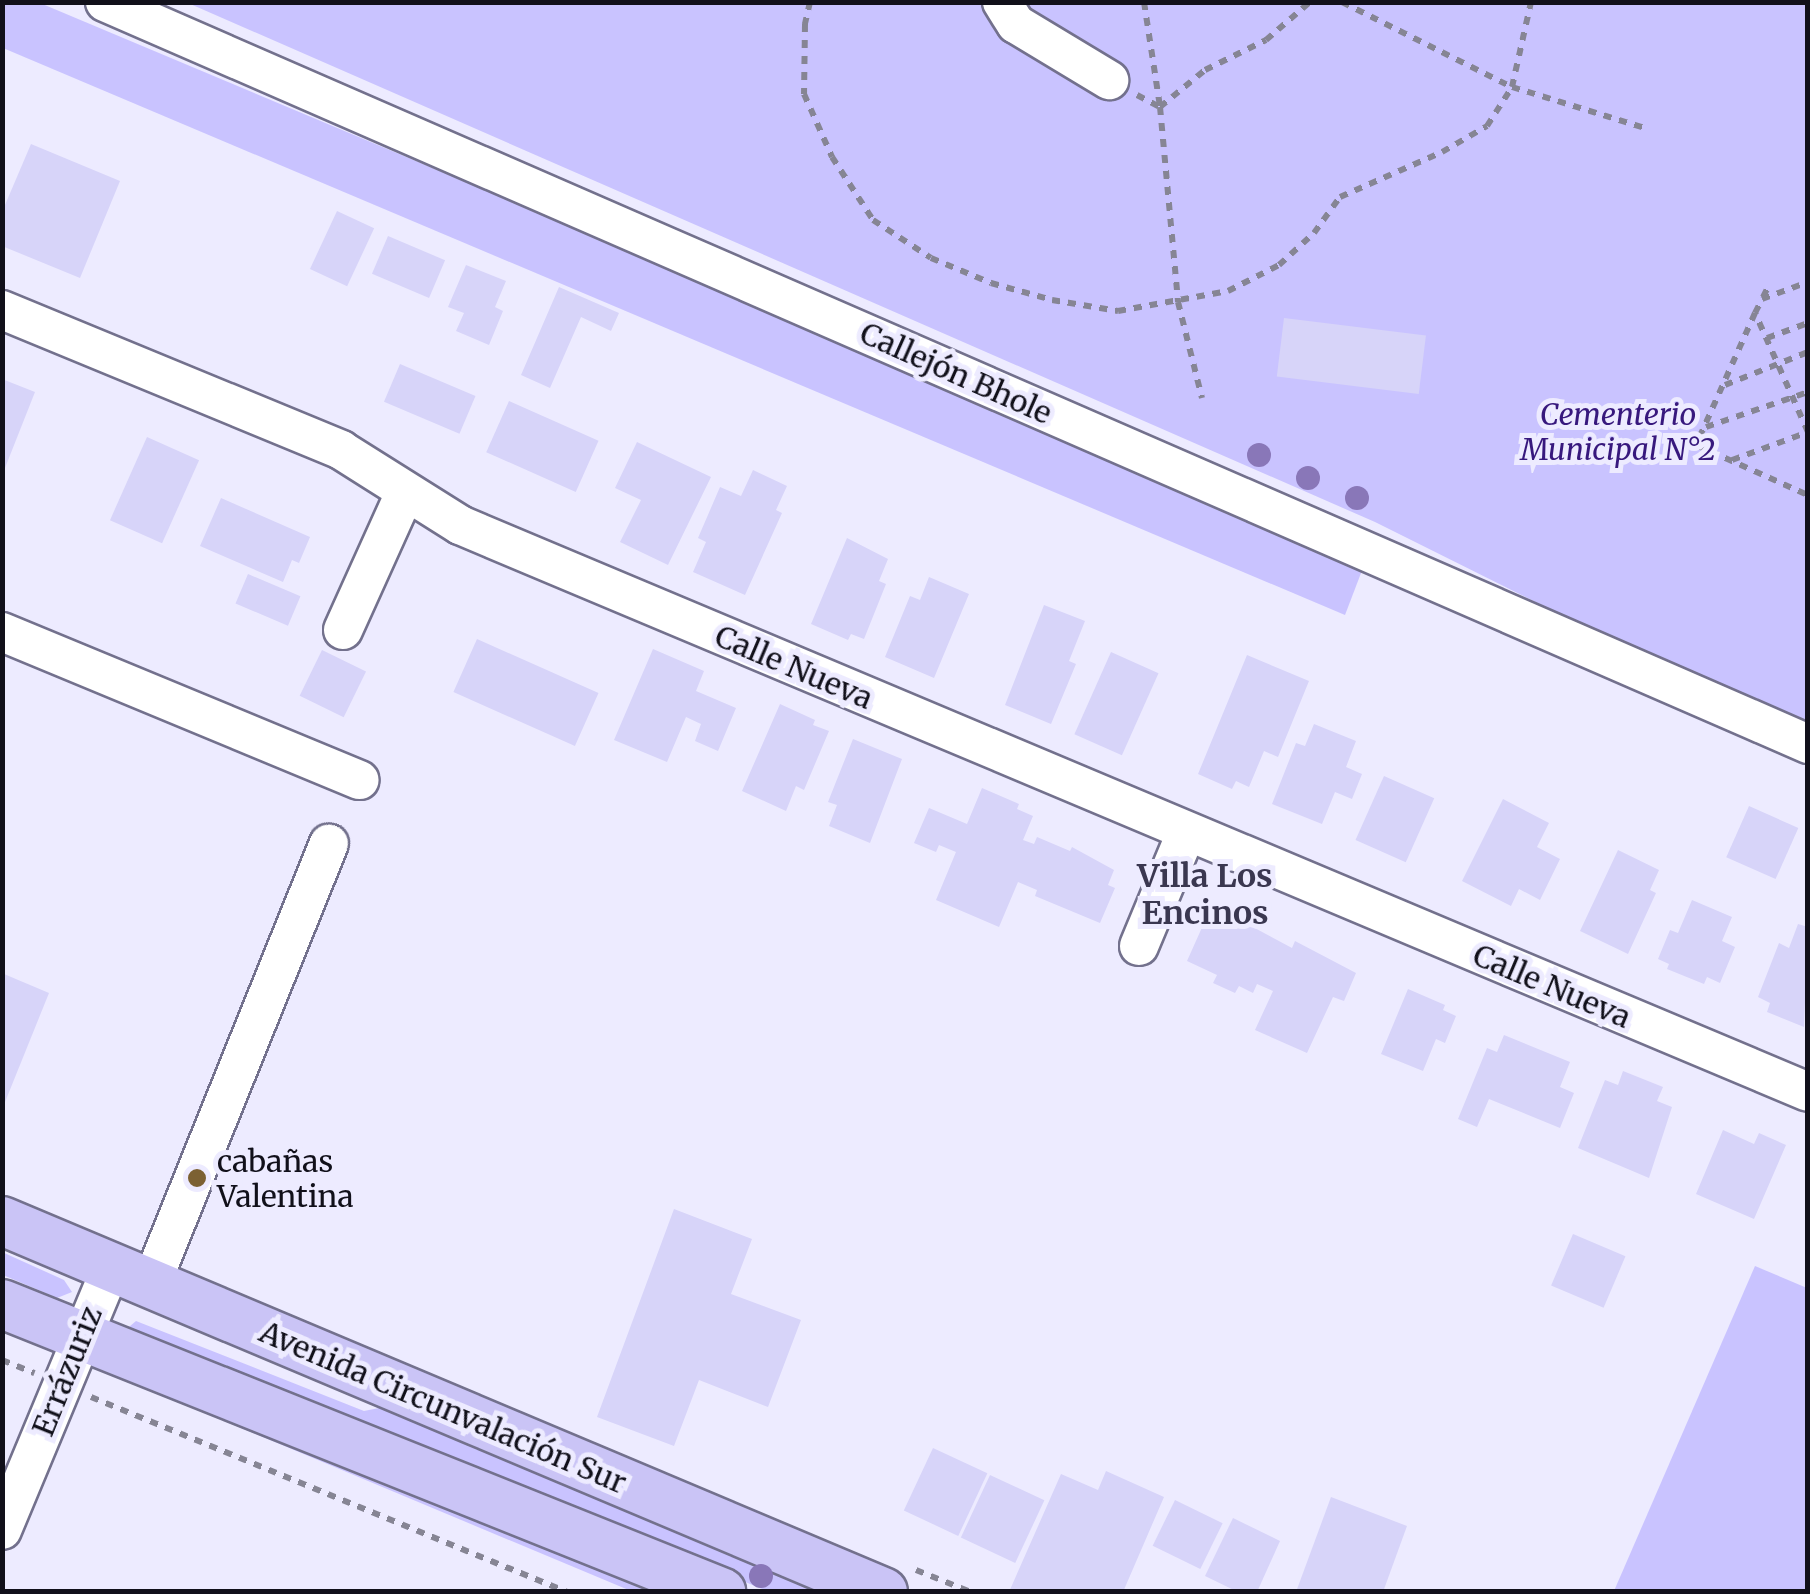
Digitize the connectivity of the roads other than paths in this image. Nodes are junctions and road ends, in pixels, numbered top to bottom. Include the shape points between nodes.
1 (106, 2) edge
2 (1002, 2) edge
3 (1110, 80) road end
4 (2, 310) edge
5 (405, 492) junction
6 (343, 630) dead end
7 (2, 632) edge
8 (1808, 744) edge
9 (360, 780) dead end
10 (1186, 833) junction
11 (328, 844) dead end
12 (1138, 946) dead end
13 (1808, 1092) edge
14 (2, 1222) edge
15 (130, 1276) junction
16 (2, 1304) edge
17 (80, 1337) junction
18 (2, 1530) edge
19 (868, 1589) edge
20 (721, 1592) edge

1 - 8 street, Callejón Bhole
2 - 3 street via 1016,24
4 - 5 street, Calle Nueva via 341,450
5 - 6 street
5 - 10 street, Calle Nueva via 460,525
7 - 9 street
10 - 12 street
10 - 13 street, Calle Nueva
11 - 15 street, Errázuriz
14 - 15 main road, Avenida Circunvalación Sur
15 - 17 street, Errázuriz
15 - 19 main road, Avenida Circunvalación Sur
16 - 17 main road, Avenida Circunvalación Sur
17 - 18 street, Errázuriz
17 - 20 main road, Avenida Circunvalación Sur

